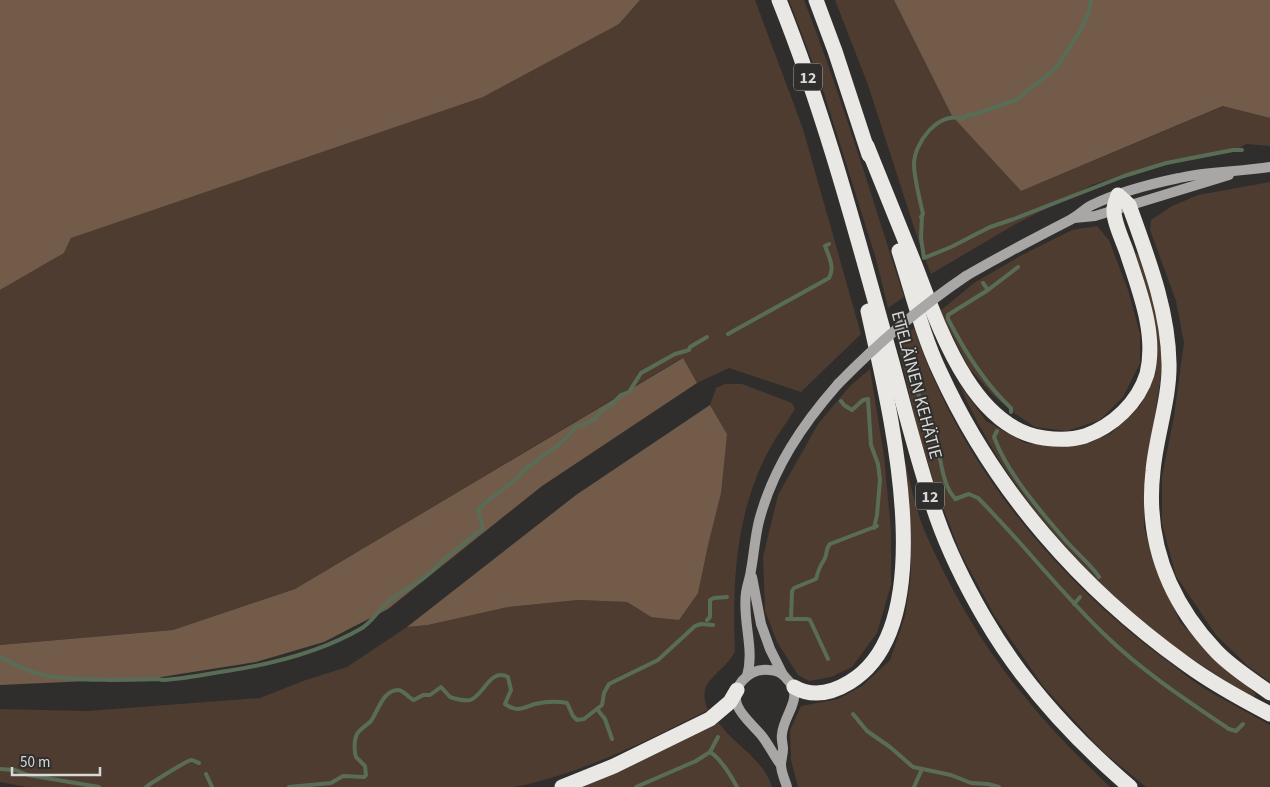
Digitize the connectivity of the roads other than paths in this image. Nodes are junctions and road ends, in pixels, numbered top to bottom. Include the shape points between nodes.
1 (779, 0) edge
2 (816, 0) edge
3 (867, 146) junction
4 (834, 155) junction
5 (1270, 167) edge
6 (1239, 172) junction
7 (1124, 200) junction
8 (1114, 210) junction
9 (1072, 219) junction
10 (751, 571) junction
11 (782, 673) junction
12 (747, 676) junction
13 (794, 687) junction
14 (737, 690) junction
15 (1270, 692) edge
16 (1270, 714) edge
17 (781, 765) junction
18 (1129, 786) edge
19 (562, 787) edge
20 (787, 787) edge

1 - 4 highway, ETELÄINEN KEHÄTIE / 12
2 - 3 highway, ETELÄINEN KEHÄTIE / 12
3 - 8 highway via 944,338 966,378 989,408 1005,421 1020,432 1040,438 1080,438 1112,422 1132,402 1146,374 1150,335
3 - 16 highway, ETELÄINEN KEHÄTIE / 12 via 925,335 968,428 993,469 1031,518 1108,602 1187,665
4 - 13 highway via 889,413 901,498 903,568 893,625 887,642 873,663 858,677 832,690 810,694
4 - 18 highway, ETELÄINEN KEHÄTIE / 12 via 917,457 938,520 959,568 1015,665 1050,710
5 - 6 street
6 - 7 street
6 - 7 street via 1179,178
7 - 8 highway
7 - 9 street via 1091,206
7 - 15 highway via 1160,301 1168,338 1170,366 1151,498 1158,552 1174,594 1192,622 1217,652
8 - 9 street
9 - 10 street, bridge via 1020,245 937,296 895,329 838,384 793,441 774,478 759,522
10 - 11 street via 761,624
10 - 12 street via 746,594 750,664
11 - 12 street via 772,669
11 - 13 street
12 - 14 street
13 - 17 street via 793,703 781,736
14 - 17 street via 740,713 761,735
14 - 19 highway via 730,702 710,719 614,766
17 - 20 street

